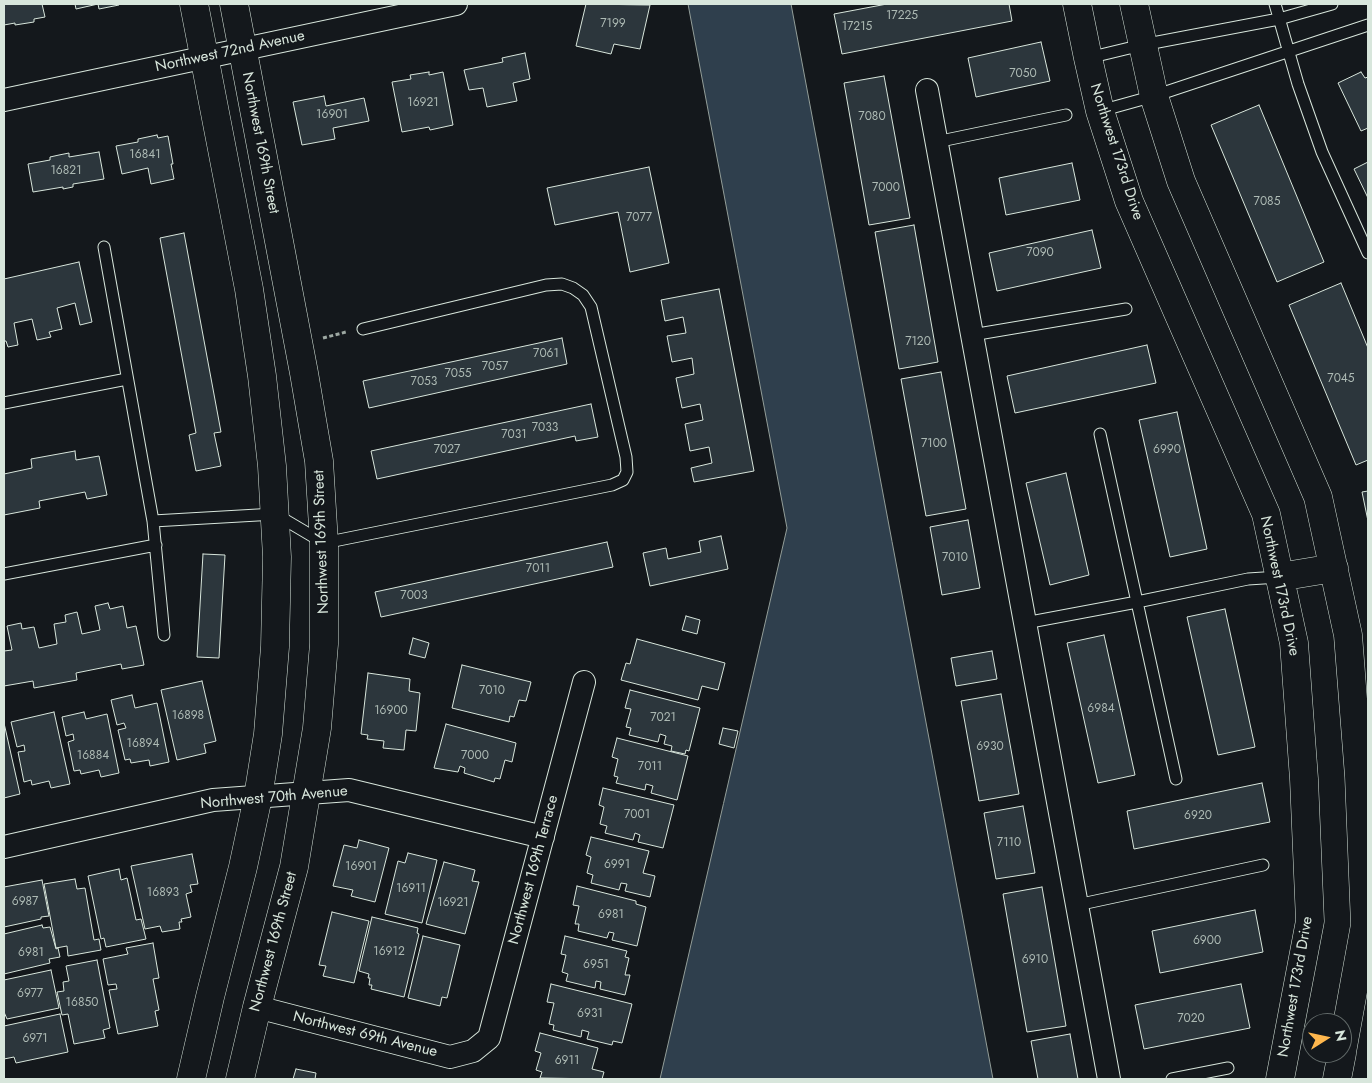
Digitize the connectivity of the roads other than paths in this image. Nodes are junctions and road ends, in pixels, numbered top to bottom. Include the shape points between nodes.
1 (194, 4) edge
2 (234, 4) edge
3 (456, 4) edge
4 (1077, 4) edge
5 (1134, 4) edge
6 (1275, 4) edge
7 (1332, 4) edge
8 (1279, 19) junction
9 (1368, 25) edge
10 (1142, 45) junction
11 (242, 50) junction
12 (1289, 51) junction
13 (205, 58) junction
14 (1088, 58) junction
15 (927, 90) dead end
16 (1154, 96) junction
17 (4, 100) edge
18 (1100, 111) junction
19 (1066, 115) dead end
20 (936, 142) junction
21 (104, 247) dead end
22 (1368, 253) edge
23 (1126, 309) dead end
24 (363, 329) road end
25 (972, 335) junction
26 (127, 380) junction
27 (4, 403) edge
28 (1100, 434) dead end
29 (275, 514) junction
30 (153, 521) junction
31 (324, 544) junction
32 (156, 545) junction
33 (1334, 568) junction
34 (4, 574) edge
35 (1279, 577) junction
36 (1137, 602) junction
37 (1025, 623) junction
38 (164, 635) dead end
39 (584, 682) dead end
40 (1176, 779) dead end
41 (308, 793) junction
42 (258, 797) junction
43 (543, 837) junction
44 (4, 847) edge
45 (1263, 865) dead end
46 (1077, 905) junction
47 (1367, 925) edge
48 (256, 1007) junction
49 (1350, 1013) edge
50 (473, 1051) joint
51 (1340, 1063) edge
52 (1228, 1068) dead end
53 (191, 1079) edge
54 (240, 1079) edge
55 (1109, 1079) edge
56 (1172, 1079) edge
57 (1280, 1079) edge
58 (1337, 1079) edge

1 - 13 street
2 - 11 street, Northwest 169th Street
3 - 11 street, Northwest 72nd Avenue
4 - 14 street, Northwest 173rd Drive
5 - 10 street
6 - 8 lane
7 - 8 lane
8 - 10 lane
8 - 12 lane
9 - 12 lane
10 - 14 lane
10 - 16 street
11 - 13 street, Northwest 72nd Avenue
11 - 31 street, Northwest 169th Street via 319,461
12 - 16 lane
12 - 22 lane via 1322,152
13 - 17 street, Northwest 72nd Avenue
13 - 29 street via 249,289 264,396
14 - 18 street, Northwest 173rd Drive
15 - 20 street
16 - 18 lane
16 - 33 street via 1181,181 1318,497
18 - 35 street, Northwest 173rd Drive via 1129,200 1266,514
19 - 20 lane
20 - 25 street
21 - 26 lane
23 - 25 lane
24 - 31 lane via 546,285 562,284 574,288 591,307 627,472 623,480 612,486
25 - 37 street
26 - 27 lane
26 - 30 lane
28 - 36 lane
29 - 30 lane
29 - 31 lane
29 - 42 street via 275,647 268,734
30 - 32 lane
31 - 41 street, Northwest 169th Street via 324,644
32 - 34 lane
32 - 38 lane
33 - 35 street
33 - 47 street via 1348,635
35 - 36 lane via 1248,579
35 - 57 street, Northwest 173rd Drive via 1294,643 1310,922
36 - 37 lane
36 - 40 lane
37 - 46 street
39 - 43 street, Northwest 169th Terrace
41 - 42 street, Northwest 70th Avenue
41 - 43 street, Northwest 70th Avenue via 349,790
41 - 48 street, Northwest 169th Street via 294,867
42 - 44 street, Northwest 70th Avenue via 213,800
42 - 53 street
43 - 50 street, Northwest 169th Terrace via 489,1038
45 - 46 lane
46 - 55 street
47 - 49 street
48 - 50 street, Northwest 69th Avenue via 450,1057
48 - 54 street, Northwest 169th Street
51 - 58 street
52 - 56 lane

